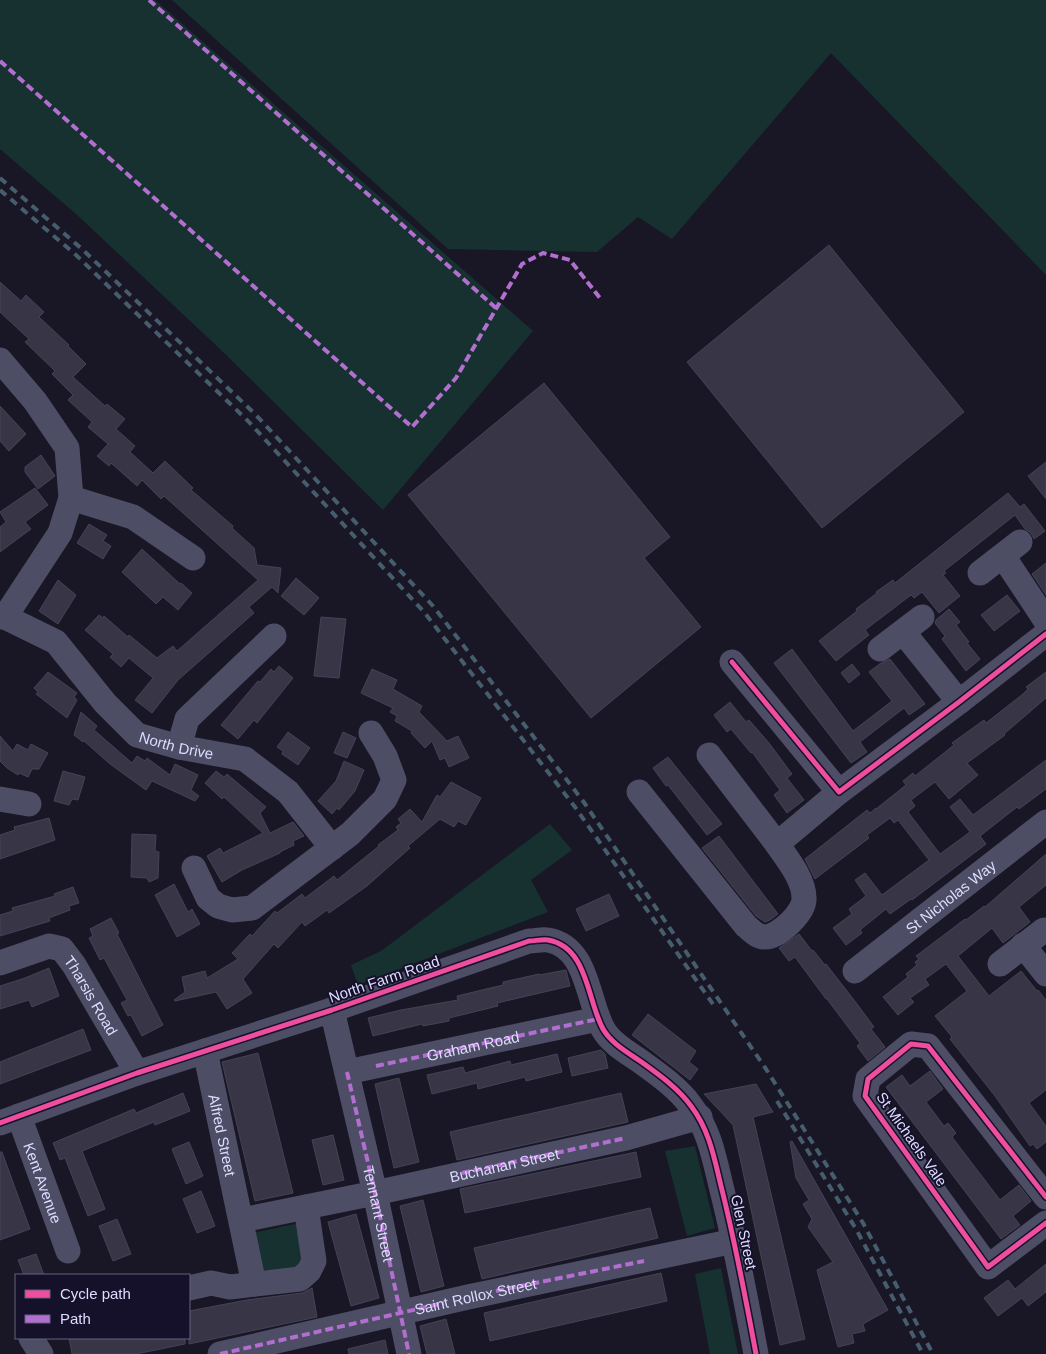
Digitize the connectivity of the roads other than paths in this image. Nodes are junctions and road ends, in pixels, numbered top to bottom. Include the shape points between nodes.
1 (0, 360) edge
2 (71, 498) junction
3 (193, 558) dead end
4 (980, 573) dead end
5 (2, 617) edge
6 (1046, 621) edge
7 (1046, 634) edge
8 (274, 636) dead end
9 (880, 649) dead end
10 (732, 662) dead end
11 (959, 702) junction
12 (371, 733) dead end
13 (179, 747) junction
14 (709, 755) dead end
15 (639, 792) dead end
16 (839, 792) junction
17 (0, 800) edge
18 (29, 804) dead end
19 (1046, 822) edge
20 (777, 844) junction
21 (332, 848) junction
22 (194, 868) dead end
23 (1044, 930) dead end
24 (1023, 946) junction
25 (0, 963) edge
26 (1000, 964) dead end
27 (855, 971) dead end
28 (1046, 974) edge
29 (332, 1010) junction
30 (598, 1019) junction
31 (205, 1051) junction
32 (347, 1072) junction
33 (138, 1073) junction
34 (700, 1117) junction
35 (9, 1119) edge
36 (376, 1193) junction
37 (1046, 1197) edge
38 (306, 1207) junction
39 (242, 1220) junction
40 (1046, 1223) edge
41 (734, 1241) junction
42 (68, 1250) dead end
43 (254, 1284) junction
44 (190, 1288) edge
45 (400, 1314) junction
46 (32, 1339) edge
47 (41, 1354) edge
48 (220, 1354) edge
49 (409, 1354) edge
50 (756, 1354) edge

1 - 2 street via 35,401 67,448
2 - 3 street via 133,518
2 - 5 street via 60,534
4 - 6 street via 1011,549
5 - 13 street, North Drive via 56,642 137,735
7 - 11 street
8 - 13 street via 186,719
9 - 11 street via 913,625
10 - 16 street
11 - 16 street
12 - 21 street via 394,780 385,798
13 - 21 street, North Drive via 244,760 288,792
14 - 20 street
15 - 20 street via 746,926 763,937 790,923 805,901 804,888
16 - 20 street
17 - 18 street
19 - 27 street, St Nicholas Way
21 - 22 street via 252,908 232,910 218,906 208,898
23 - 24 street
24 - 26 street
24 - 28 street
25 - 33 street, Tharsis Road via 49,946 62,949
29 - 30 street, North Farm Road via 529,941 547,940 562,944 573,953
29 - 31 street, North Farm Road
29 - 32 street, Tennant Street
30 - 32 street, Graham Road
30 - 34 street, North Farm Road via 613,1042 684,1096
31 - 33 street, North Farm Road
31 - 39 street, Alfred Street
32 - 36 street, Tennant Street
33 - 35 street, North Farm Road
34 - 36 street, Buchanan Street via 626,1138
34 - 41 street, Glen Street via 709,1136
35 - 42 street, Kent Avenue
36 - 38 street, Buchanan Street
36 - 45 street, Tennant Street
37 - 40 street, St Michaels Vale via 928,1046 911,1044 868,1079 865,1096 988,1267
38 - 39 street
38 - 43 street via 314,1261 309,1270 300,1279
39 - 43 street, Alfred Street
41 - 45 street, Saint Rollox Street
41 - 50 street, Glen Street
43 - 44 street via 230,1288 211,1283
45 - 48 street, Saint Rollox Street
45 - 49 street, Tennant Street
46 - 47 street

